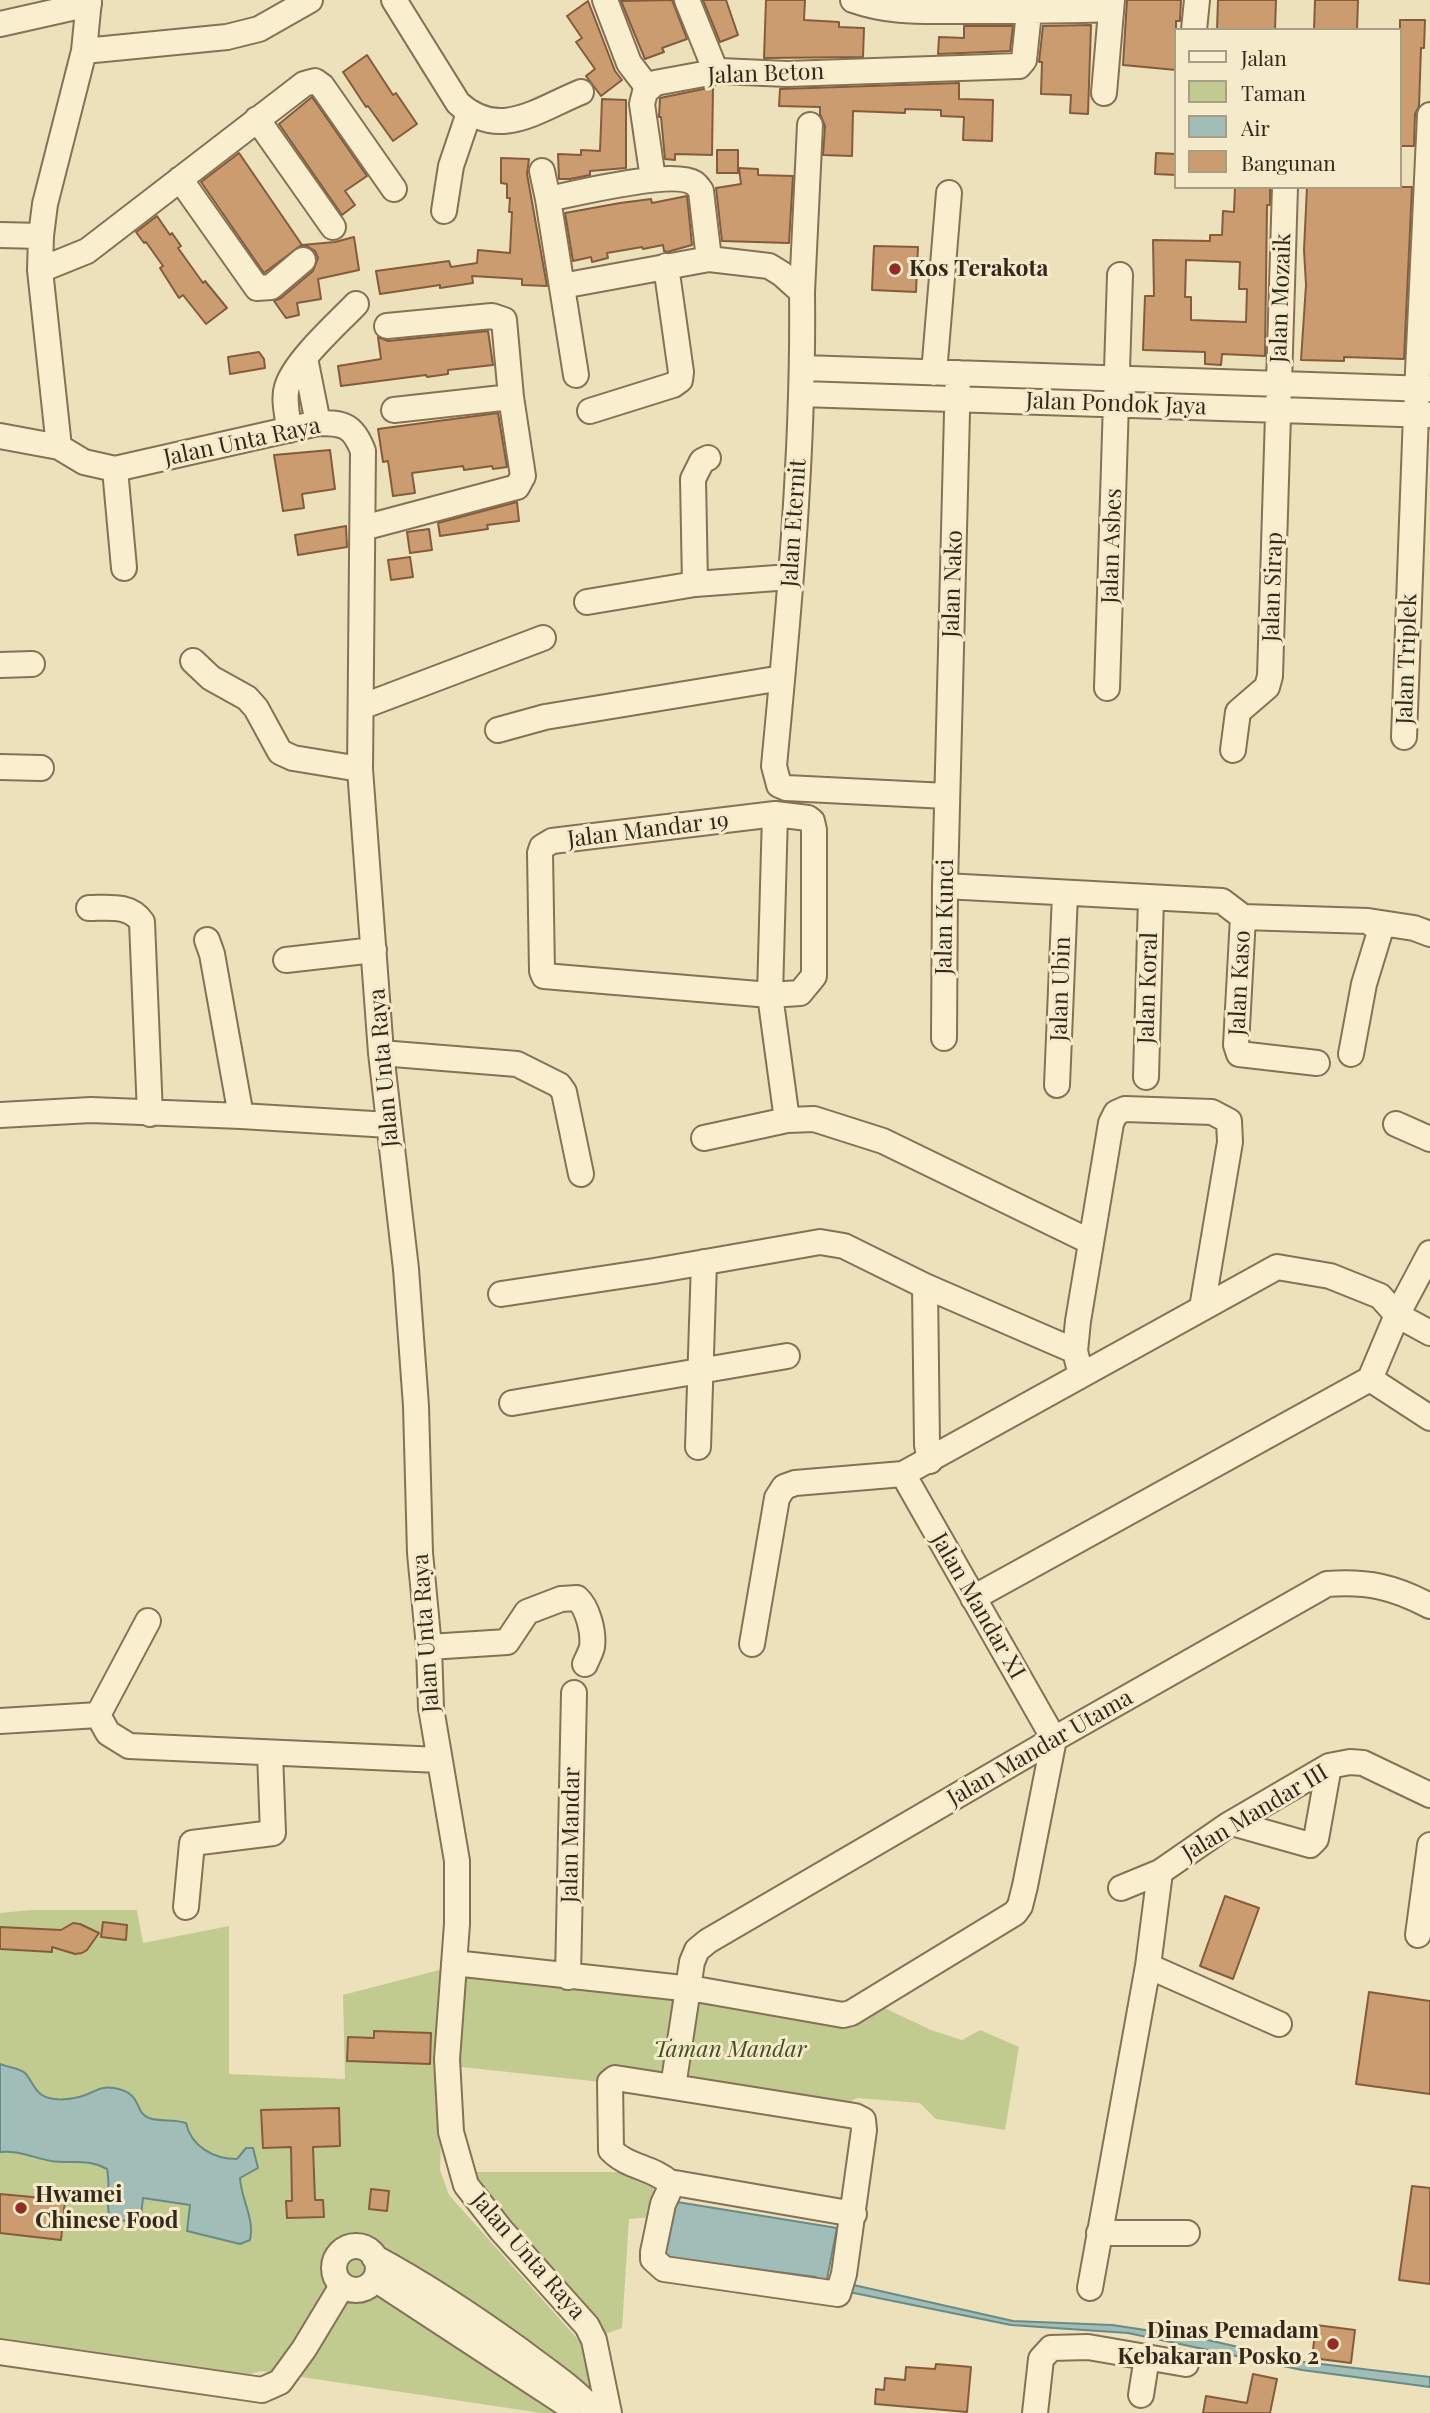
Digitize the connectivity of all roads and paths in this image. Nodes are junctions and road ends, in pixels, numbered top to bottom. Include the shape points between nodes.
1 (310, 0) edge
2 (394, 0) edge
3 (605, 0) edge
4 (687, 0) edge
5 (853, 0) edge
6 (1197, 0) edge
7 (89, 2) edge
8 (1111, 5) edge
9 (1029, 12) junction
10 (0, 24) edge
11 (1194, 28) edge
12 (84, 51) junction
13 (716, 72) junction
14 (648, 88) junction
15 (580, 92) dead end
16 (1104, 93) dead end
17 (469, 113) junction
18 (1430, 115) edge
19 (257, 120) junction
20 (810, 125) dead end
21 (542, 171) dead end
22 (180, 179) junction
23 (653, 179) junction
24 (394, 189) dead end
25 (1285, 189) edge
26 (949, 193) dead end
27 (548, 199) junction
28 (444, 211) dead end
29 (333, 227) dead end
30 (0, 235) edge
31 (41, 236) junction
32 (804, 246) junction
33 (709, 259) junction
34 (303, 260) dead end
35 (666, 266) junction
36 (769, 266) junction
37 (40, 270) junction
38 (1120, 275) dead end
39 (562, 286) junction
40 (802, 292) junction
41 (356, 304) dead end
42 (387, 326) dead end
43 (305, 358) junction
44 (803, 368) junction
45 (946, 373) junction
46 (576, 375) dead end
47 (1118, 379) junction
48 (1278, 384) junction
49 (1424, 389) edge
50 (802, 394) junction
51 (511, 397) junction
52 (958, 399) junction
53 (1117, 404) junction
54 (394, 410) dead end
55 (1278, 410) junction
56 (590, 411) dead end
57 (1423, 414) edge
58 (318, 424) junction
59 (289, 430) junction
60 (0, 436) edge
61 (59, 447) junction
62 (708, 457) dead end
63 (115, 468) junction
64 (363, 528) junction
65 (124, 568) dead end
66 (790, 577) junction
67 (695, 584) junction
68 (587, 602) dead end
69 (543, 638) dead end
70 (193, 662) dead end
71 (32, 664) dead end
72 (0, 665) edge
73 (782, 678) junction
74 (1107, 688) dead end
75 (361, 707) junction
76 (498, 730) dead end
77 (1404, 737) dead end
78 (1233, 750) dead end
79 (0, 767) edge
80 (41, 768) dead end
81 (360, 769) junction
82 (947, 796) junction
83 (775, 814) junction
84 (945, 886) junction
85 (1065, 894) junction
86 (1151, 898) junction
87 (89, 908) dead end
88 (1243, 917) junction
89 (1368, 921) junction
90 (1430, 934) edge
91 (207, 940) dead end
92 (374, 950) junction
93 (286, 960) dead end
94 (770, 995) junction
95 (944, 1038) dead end
96 (381, 1053) junction
97 (1351, 1054) dead end
98 (1317, 1063) dead end
99 (1146, 1077) dead end
100 (1057, 1085) dead end
101 (150, 1114) junction
102 (0, 1115) edge
103 (240, 1116) junction
104 (787, 1120) junction
105 (1396, 1124) dead end
106 (389, 1125) junction
107 (704, 1138) dead end
108 (1430, 1139) edge
109 (581, 1174) dead end
110 (1091, 1242) junction
111 (704, 1262) junction
112 (1428, 1262) edge
113 (925, 1286) junction
114 (501, 1294) dead end
115 (1202, 1308) junction
116 (1397, 1315) junction
117 (1430, 1333) edge
118 (1075, 1351) junction
119 (787, 1356) dead end
120 (699, 1370) junction
121 (1081, 1376) junction
122 (1370, 1380) junction
123 (512, 1403) dead end
124 (1430, 1418) edge
125 (698, 1447) dead end
126 (930, 1461) junction
127 (903, 1474) junction
128 (974, 1598) junction
129 (1430, 1606) edge
130 (148, 1621) dead end
131 (752, 1644) dead end
132 (429, 1647) junction
133 (585, 1664) dead end
134 (574, 1693) dead end
135 (98, 1715) junction
136 (0, 1721) edge
137 (1054, 1738) junction
138 (270, 1754) junction
139 (439, 1760) junction
140 (1329, 1766) junction
141 (1430, 1796) edge
142 (1232, 1823) junction
143 (1430, 1845) edge
144 (1160, 1872) junction
145 (1121, 1888) dead end
146 (186, 1908) dead end
147 (1418, 1935) dead end
148 (454, 1963) junction
149 (1148, 1966) junction
150 (568, 1977) junction
151 (687, 1989) junction
152 (1279, 2024) dead end
153 (673, 2087) junction
154 (669, 2182) junction
155 (854, 2214) junction
156 (1099, 2232) junction
157 (1186, 2233) dead end
158 (375, 2268) junction
159 (342, 2286) junction
160 (1090, 2288) dead end
161 (0, 2352) edge
162 (1147, 2357) junction
163 (1186, 2364) dead end
164 (1141, 2395) dead end
165 (582, 2413) edge
166 (596, 2413) edge
167 (608, 2413) edge
168 (1035, 2413) edge

1 - 12 street via 259,29 227,37
2 - 17 street via 458,103
3 - 14 street via 629,63
4 - 13 street
5 - 9 street via 877,9
6 - 11 street
7 - 10 street
7 - 12 street
8 - 9 street
8 - 16 street
9 - 13 street, Jalan Beton via 1024,60 1018,66
12 - 31 street
13 - 14 street, Jalan Beton
14 - 23 street via 642,104
15 - 17 street via 502,123
17 - 28 street via 451,166
18 - 49 street, Jalan Triplek
19 - 22 street
19 - 24 street via 304,84 315,81 323,86
19 - 29 street
20 - 32 street
21 - 27 street
22 - 34 street via 257,288 271,287
22 - 37 street via 86,251
23 - 27 street
23 - 33 street via 683,179 701,191
25 - 48 street, Jalan Mozaik
26 - 45 street, Jalan Nako
27 - 39 street
30 - 31 street
31 - 37 street
32 - 36 street
32 - 40 street
33 - 35 street
33 - 36 street
35 - 39 street
35 - 56 street via 680,380
36 - 40 street
37 - 61 street
38 - 47 street, Jalan Asbes
39 - 46 street
40 - 44 street
41 - 43 street
42 - 51 street via 504,320
43 - 58 street
43 - 59 street via 286,389
44 - 45 street, Jalan Pondok Jaya
44 - 50 street, Jalan Eternit
45 - 47 street, Jalan Pondok Jaya
45 - 52 street, Jalan Nako
47 - 48 street, Jalan Pondok Jaya
47 - 53 street, Jalan Asbes
48 - 49 street, Jalan Pondok Jaya
48 - 55 street, Jalan Mozaik
49 - 57 street, Jalan Triplek
50 - 52 street, Jalan Pondok Jaya
50 - 66 street, Jalan Eternit
51 - 54 street
51 - 64 street via 523,476 517,487
52 - 53 street, Jalan Pondok Jaya
52 - 82 street, Jalan Nako
53 - 55 street, Jalan Pondok Jaya
53 - 74 street, Jalan Asbes
55 - 57 street, Jalan Pondok Jaya
55 - 78 street, Jalan Sirap via 1270,676 1267,687 1238,712
57 - 77 street, Jalan Triplek
58 - 59 street, Jalan Unta Raya
58 - 64 street, Jalan Unta Raya via 337,423 351,429 358,439 364,465
59 - 63 street, Jalan Unta Raya
60 - 61 street, Jalan Unta Raya
61 - 63 street, Jalan Unta Raya via 84,461
62 - 67 street via 693,479
63 - 65 street
64 - 75 street, Jalan Unta Raya
66 - 67 street
66 - 73 street, Jalan Eternit
67 - 68 street
69 - 75 street
70 - 81 street via 247,698 281,752
71 - 72 street
73 - 76 street via 545,717
73 - 82 street, Jalan Eternit via 774,766 779,785
75 - 81 street, Jalan Unta Raya
79 - 80 street
81 - 92 street, Jalan Unta Raya
82 - 84 street, Jalan Kunci
83 - 94 street
83 - 94 street, Jalan Mandar 19 via 802,815 812,821 814,976 800,993
83 - 94 street, Jalan Mandar 19 via 552,841 540,853 544,975
84 - 85 street
84 - 95 street, Jalan Kunci
85 - 86 street
85 - 100 street, Jalan Ubin
86 - 88 street via 1222,901
86 - 99 street, Jalan Koral
87 - 101 street via 124,909 142,922
88 - 89 street
88 - 98 street, Jalan Kaso via 1236,1045 1240,1054
89 - 90 street
89 - 97 street via 1379,935
91 - 103 street
92 - 93 street
92 - 96 street, Jalan Unta Raya
94 - 104 street
96 - 106 street, Jalan Unta Raya
96 - 109 street via 517,1064 559,1085
101 - 102 street via 91,1110
101 - 103 street
103 - 106 street
104 - 107 street
104 - 110 street via 814,1119 883,1141
105 - 108 street
106 - 132 street, Jalan Unta Raya via 406,1269 416,1406 419,1553
110 - 115 street via 1116,1113 1125,1109 1212,1112 1229,1121 1230,1142
110 - 118 street
111 - 113 street via 820,1242 844,1246
111 - 114 street
111 - 120 street
112 - 116 street
113 - 118 street
113 - 126 street
115 - 116 street via 1270,1269 1283,1267 1330,1276 1380,1296
115 - 121 street
116 - 117 street
116 - 122 street
118 - 121 street
119 - 120 street
120 - 123 street
120 - 125 street
121 - 126 street
122 - 124 street
122 - 128 street
126 - 127 street
127 - 128 street, Jalan Mandar XI
127 - 131 street via 783,1487 777,1497
128 - 137 street, Jalan Mandar XI
129 - 137 street, Jalan Mandar Utama via 1402,1591 1359,1582 1328,1584
130 - 135 street
132 - 133 street via 507,1642 527,1612 577,1598 585,1605 591,1630 592,1647
132 - 139 street, Jalan Unta Raya via 430,1708
134 - 150 street, Jalan Mandar
135 - 136 street
135 - 138 street via 108,1734 129,1746
137 - 151 street, Jalan Mandar Utama via 708,1941 697,1950
137 - 151 street via 1025,1886 1015,1913 847,2014
138 - 139 street
138 - 146 street via 273,1832 192,1843
139 - 148 street, Jalan Unta Raya via 457,1860
140 - 141 street, Jalan Mandar III via 1363,1763
140 - 142 street, Jalan Mandar III
140 - 142 street via 1316,1839 1310,1844
142 - 144 street, Jalan Mandar III
143 - 147 street
144 - 145 street, Jalan Mandar III
144 - 149 street
148 - 150 street
148 - 167 street, Jalan Unta Raya via 447,2080 458,2164 482,2206 587,2326 594,2340
149 - 152 street
149 - 156 street
150 - 151 street
151 - 153 street, Jalan Mandar Utama
153 - 154 street via 615,2078 609,2090 611,2150 620,2160 662,2175
153 - 155 street via 863,2120
154 - 155 street
154 - 155 street via 653,2252 653,2259 664,2269 838,2294
156 - 157 street
156 - 160 street
158 - 159 street via 363,2289
158 - 159 street via 369,2251 355,2246 341,2252 334,2265
158 - 165 street
158 - 166 street via 435,2292 576,2391
159 - 161 street via 280,2382 262,2390
162 - 163 street
162 - 164 street
162 - 168 street via 1088,2347 1051,2348 1041,2359

